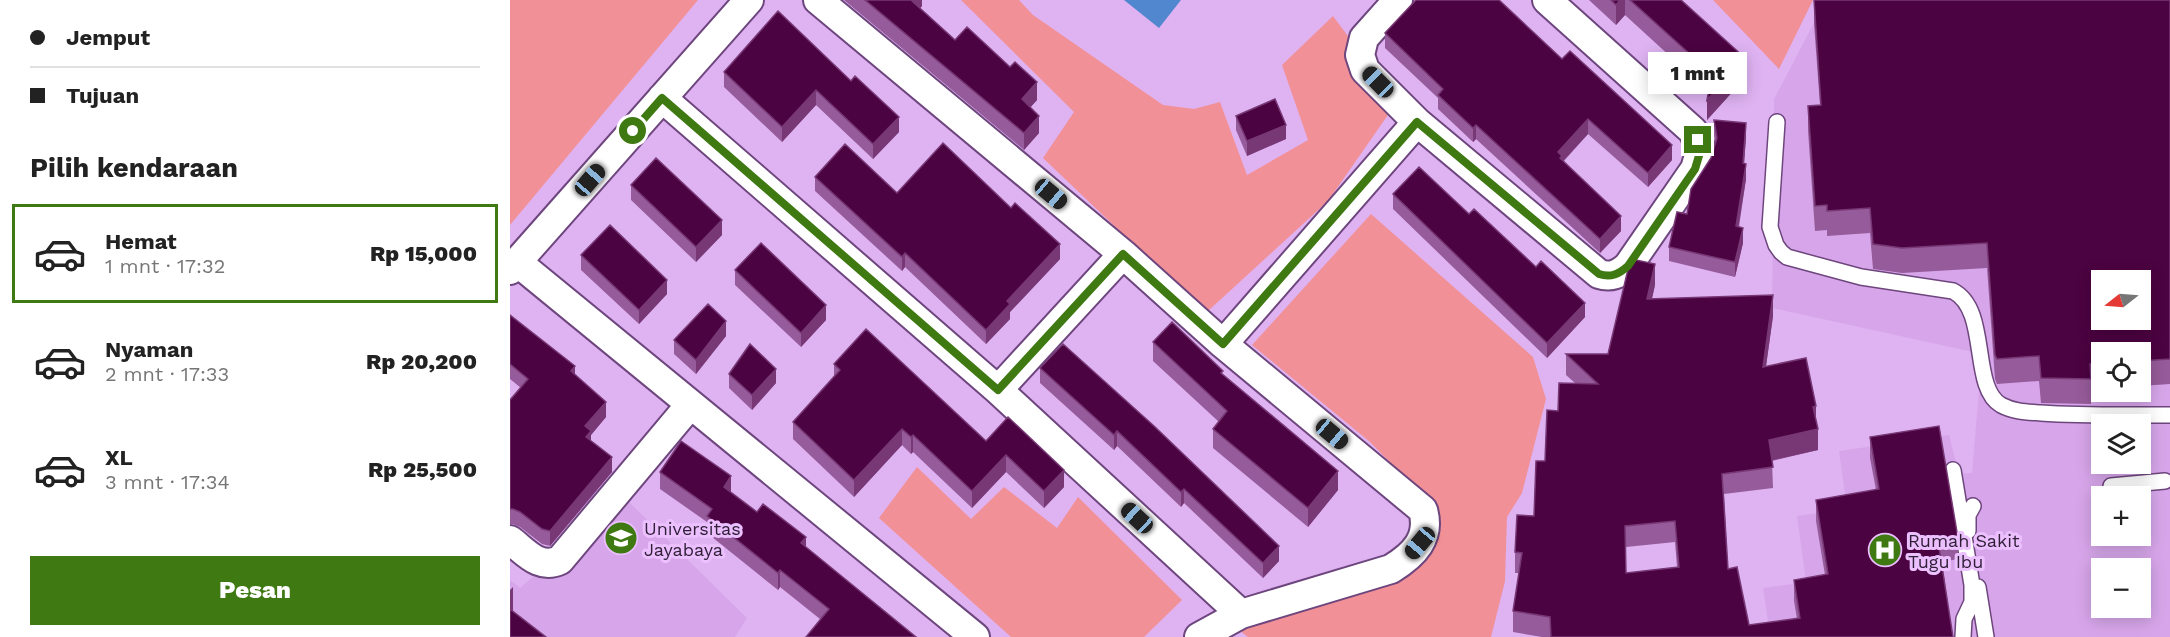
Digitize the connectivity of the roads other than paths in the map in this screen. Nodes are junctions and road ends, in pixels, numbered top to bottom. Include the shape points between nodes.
1 (749, 0) edge
2 (818, 0) edge
3 (1398, 0) edge
4 (1547, 0) edge
5 (662, 98) junction
6 (1417, 122) junction
7 (1777, 122) dead end
8 (1123, 254) junction
9 (512, 263) edge
10 (1223, 344) junction
11 (998, 390) junction
12 (690, 405) junction
13 (2170, 415) edge
14 (1953, 470) dead end
15 (2165, 481) dead end
16 (2111, 486) dead end
17 (1973, 506) dead end
18 (510, 540) edge
19 (1241, 614) junction
20 (975, 637) edge
21 (1199, 637) edge
22 (1963, 637) edge
23 (1986, 637) edge

1 - 5 street
2 - 8 street
3 - 6 street via 1364,38 1360,55 1365,70
4 - 6 street via 1693,131 1701,149 1695,169 1628,266 1615,275 1599,274
5 - 9 street
5 - 11 street
6 - 10 street
7 - 13 lane via 1770,227 1776,245 1787,257 1861,277 1958,293 1971,312 1990,392 2000,405 2015,411 2073,416
8 - 10 street
8 - 11 street
9 - 12 street
10 - 19 street via 1424,510 1426,520 1420,543 1391,569
11 - 19 street
12 - 18 street via 560,560 550,565 538,562
12 - 20 street
14 - 22 lane via 1972,585
15 - 16 lane
17 - 23 lane via 1967,527
19 - 21 street

